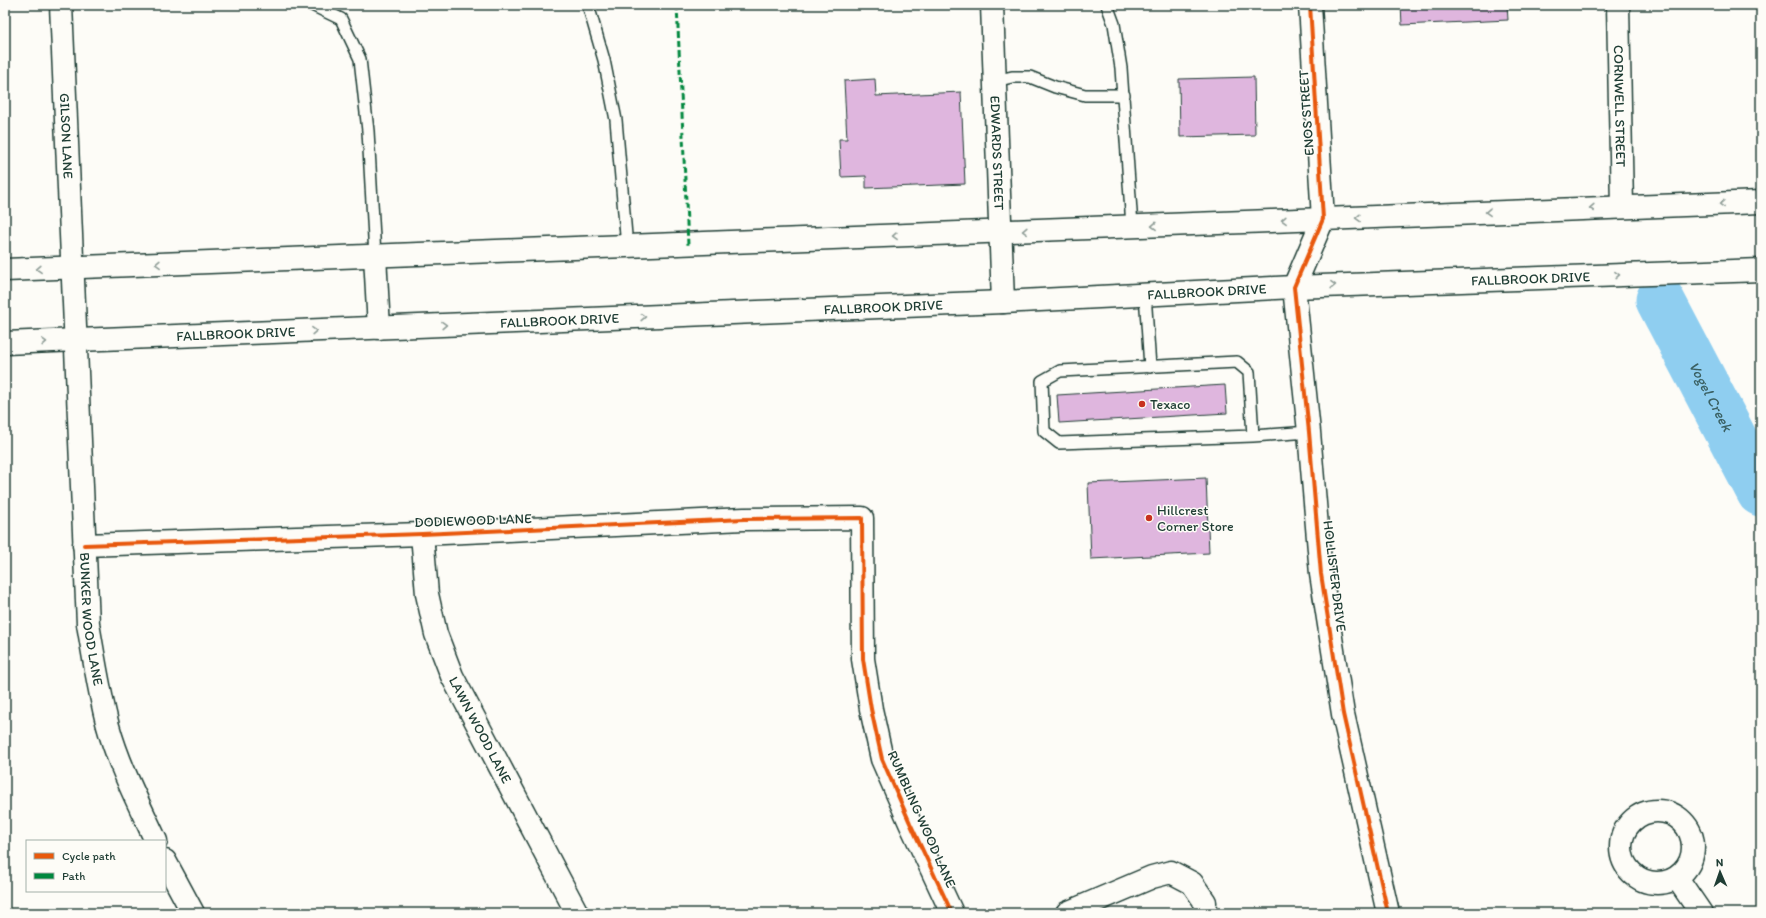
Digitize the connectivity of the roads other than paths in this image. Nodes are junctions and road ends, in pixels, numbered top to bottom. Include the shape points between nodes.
1 (61, 5) edge
2 (312, 5) edge
3 (588, 5) edge
4 (992, 5) edge
5 (1107, 5) edge
6 (1310, 5) edge
7 (1618, 5) edge
8 (995, 81) junction
9 (1124, 95) junction
10 (1761, 202) edge
11 (1622, 207) junction
12 (1323, 219) junction
13 (1132, 226) junction
14 (999, 232) junction
15 (627, 247) junction
16 (375, 256) junction
17 (72, 268) junction
18 (5, 270) edge
19 (1761, 270) edge
20 (1294, 286) junction
21 (1145, 294) junction
22 (1003, 302) junction
23 (379, 328) junction
24 (76, 340) junction
25 (5, 343) edge
26 (1150, 367) junction
27 (1309, 432) junction
28 (1253, 436) junction
29 (862, 518) joint
30 (422, 534) junction
31 (84, 546) junction
32 (156, 840) edge
33 (166, 863) edge
34 (1677, 878) dead end
35 (193, 913) edge
36 (576, 913) edge
37 (952, 913) edge
38 (1067, 913) edge
39 (1204, 913) edge
40 (1388, 913) edge
41 (1701, 913) edge

1 - 17 street, GILSON LANE
2 - 16 lane via 341,19 360,59 368,131
3 - 15 lane via 604,60 616,120
4 - 8 street, EDWARDS STREET
5 - 9 lane via 1114,24
6 - 12 street, ENOS STREET
7 - 11 street, CORNWELL STREET
8 - 9 lane via 1012,77 1030,77 1085,95
8 - 14 street, EDWARDS STREET
9 - 13 lane
10 -> 11 street
11 -> 12 street
12 -> 13 street
12 - 20 street, HOLLISTER DRIVE
13 -> 14 street
14 -> 15 street
14 - 22 street, EDWARDS STREET
15 - 16 street
16 -> 17 street
16 - 23 street
17 -> 18 street
17 - 24 street, BUNKER WOOD LANE
20 -> 19 street, FALLBROOK DRIVE
20 - 21 street, FALLBROOK DRIVE
20 - 27 street, HOLLISTER DRIVE
21 - 22 street, FALLBROOK DRIVE
21 - 26 lane
23 -> 22 street, FALLBROOK DRIVE
24 -> 23 street, FALLBROOK DRIVE
25 -> 24 street, FALLBROOK DRIVE
24 - 31 street, BUNKER WOOD LANE
26 - 28 lane via 1237,362 1249,372
26 - 28 lane via 1060,371 1042,381 1044,431 1059,443
27 - 28 lane
27 - 40 street, HOLLISTER DRIVE via 1321,574 1342,706
29 - 30 street, DODIEWOOD LANE via 744,519
29 - 37 street, RUMBLING WOOD LANE via 863,659 882,759
30 - 31 street, DODIEWOOD LANE
30 - 36 street, LAWN WOOD LANE via 427,594 436,634 452,676
31 - 32 street, BUNKER WOOD LANE via 88,624 107,720 127,777
33 - 35 street
34 - 41 street
38 - 39 street via 1152,877 1172,872 1192,883 1205,902

